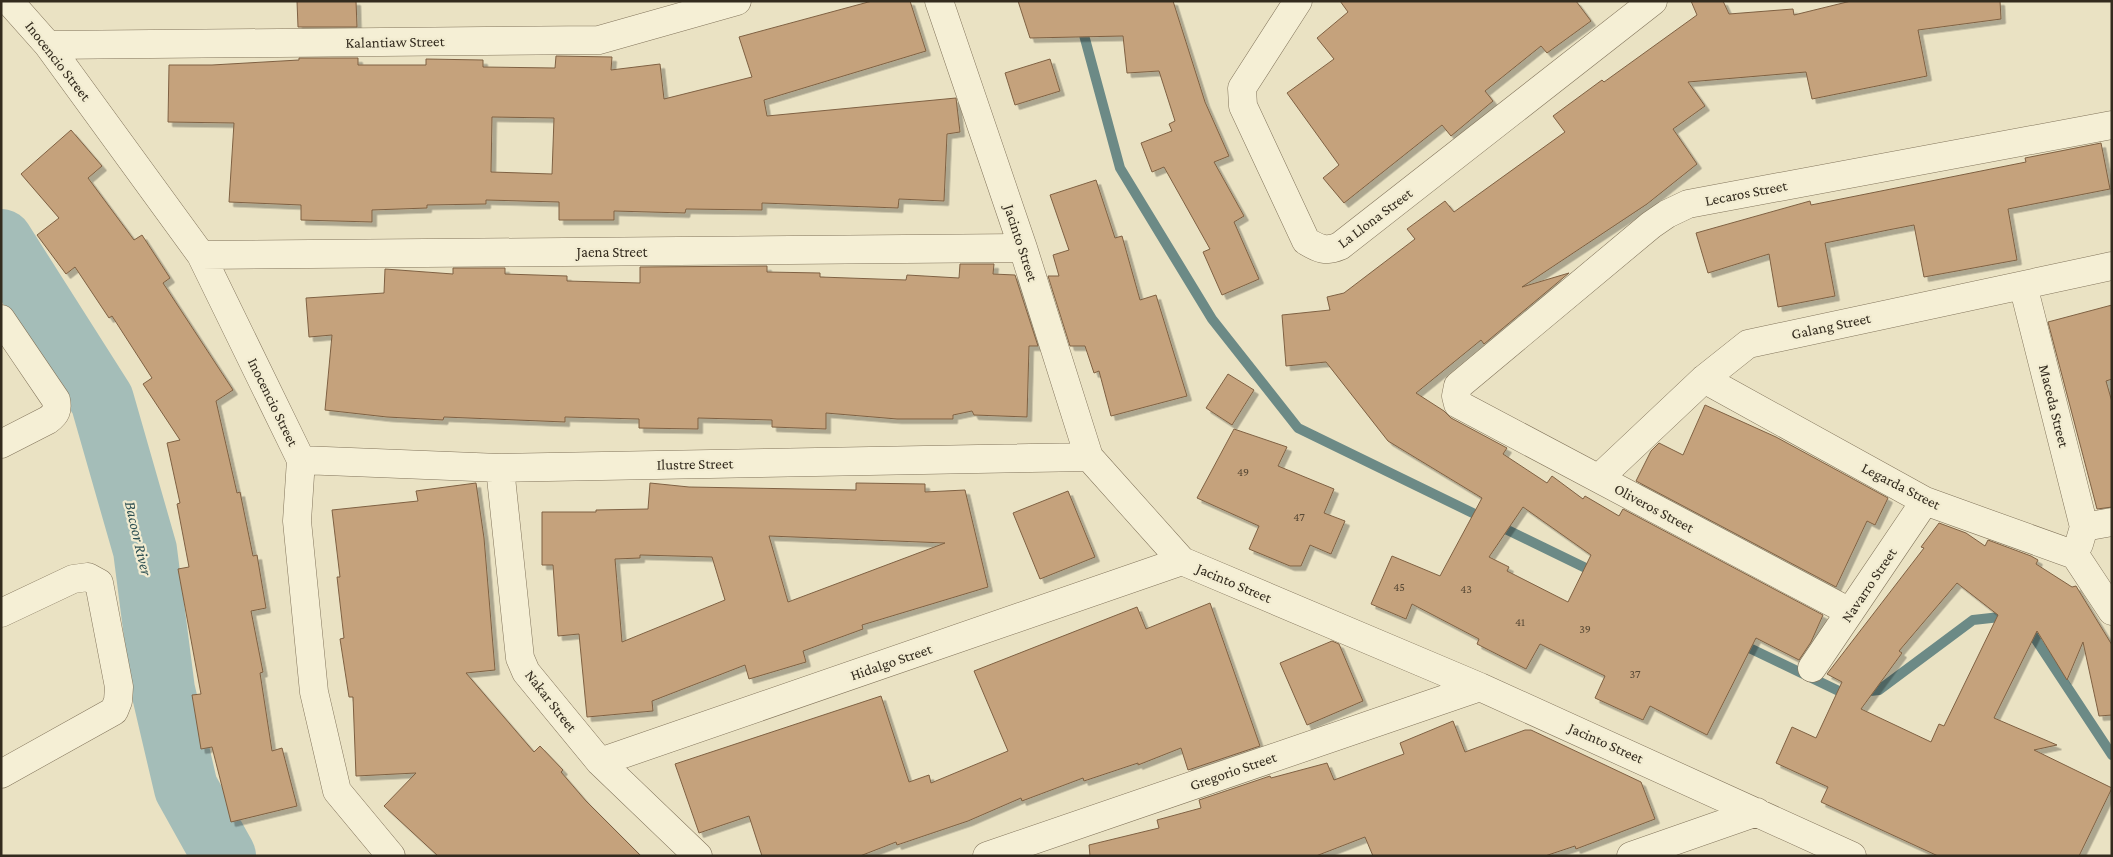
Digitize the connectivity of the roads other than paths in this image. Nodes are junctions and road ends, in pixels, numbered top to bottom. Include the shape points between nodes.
1 (9, 1) edge
2 (737, 1) edge
3 (939, 1) edge
4 (1298, 1) edge
5 (1653, 1) edge
6 (48, 45) junction
7 (2112, 125) edge
8 (1023, 248) junction
9 (202, 255) junction
10 (2112, 266) edge
11 (2023, 285) junction
12 (1, 319) edge
13 (1704, 380) junction
14 (1458, 404) joint
15 (1, 444) edge
16 (1089, 457) junction
17 (301, 460) junction
18 (500, 468) junction
19 (1599, 478) junction
20 (1925, 501) junction
21 (2112, 522) edge
22 (2084, 527) junction
23 (2075, 555) junction
24 (1182, 561) junction
25 (2112, 611) edge
26 (1850, 612) junction
27 (1, 613) edge
28 (1812, 668) dead end
29 (1480, 687) junction
30 (600, 762) junction
31 (1, 774) edge
32 (1758, 812) junction
33 (391, 856) edge
34 (698, 856) edge
35 (987, 856) edge
36 (1631, 856) edge
37 (1852, 856) edge

1 - 6 street, Inocencio Street
2 - 6 street, Kalantiaw Street via 599,40
3 - 8 street, Jacinto Street
4 - 5 street, La Llona Street via 1249,75 1241,96 1306,241 1329,251 1340,246
6 - 9 street, Inocencio Street
7 - 14 street, Lecaros Street via 1688,204 1651,225 1458,386
8 - 9 street, Jaena Street
8 - 16 street, Jacinto Street
9 - 17 street, Inocencio Street
10 - 11 street, Galang Street
11 - 13 street, Galang Street via 1748,344
11 - 22 street, Maceda Street
12 - 15 street via 58,407 48,420
13 - 19 street, Galang Street
13 - 20 street, Legarda Street
14 - 19 street, Oliveros Street
16 - 18 street, Ilustre Street
16 - 24 street, Jacinto Street
17 - 18 street, Ilustre Street
17 - 33 street, Inocencio Street via 297,521 314,692 337,791
18 - 30 street, Nakar Street via 520,658 526,672
19 - 26 street, Oliveros Street
20 - 23 street, Legarda Street
20 - 26 street, Navarro Street
21 - 22 street
22 - 23 street
23 - 25 street
24 - 29 street, Jacinto Street
24 - 30 street, Hidalgo Street
26 - 28 street, Navarro Street
27 - 31 street via 73,579 88,577 99,583 119,687 114,711
29 - 32 street, Jacinto Street
29 - 35 street, Gregorio Street
30 - 34 street, Nakar Street
32 - 36 street
32 - 37 street, Jacinto Street

